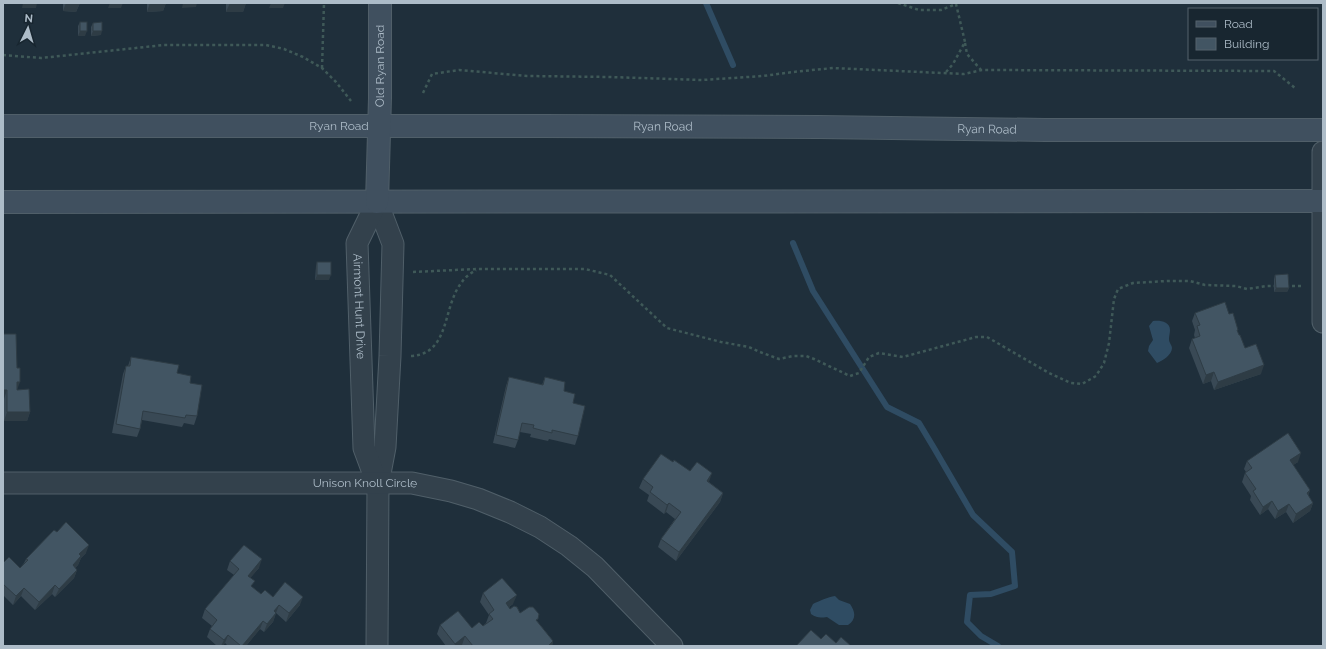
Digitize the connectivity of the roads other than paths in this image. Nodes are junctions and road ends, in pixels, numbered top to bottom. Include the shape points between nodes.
1 (380, 3) edge
2 (3, 126) edge
3 (379, 126) junction
4 (1323, 130) edge
5 (1323, 152) edge
6 (1323, 201) edge
7 (3, 202) edge
8 (377, 202) junction
9 (1322, 285) edge
10 (1323, 322) edge
11 (3, 483) edge
12 (378, 484) junction
13 (377, 646) edge
14 (672, 646) edge

1 - 3 main road, Old Ryan Road
2 - 3 main road, Ryan Road
3 - 4 main road, Ryan Road
3 - 8 main road, Old Ryan Road
5 - 6 street
6 - 8 main road
6 - 9 street
7 - 8 main road
8 - 12 street, Airmont Hunt Drive via 393,244 386,432
8 - 12 street, Airmont Hunt Drive via 357,243 364,448
9 - 10 street
11 - 12 street, Unison Knoll Circle
12 - 13 street, Airmont Hunt Drive
12 - 14 street, Unison Knoll Circle via 412,483 451,491 504,509 540,527 595,567

